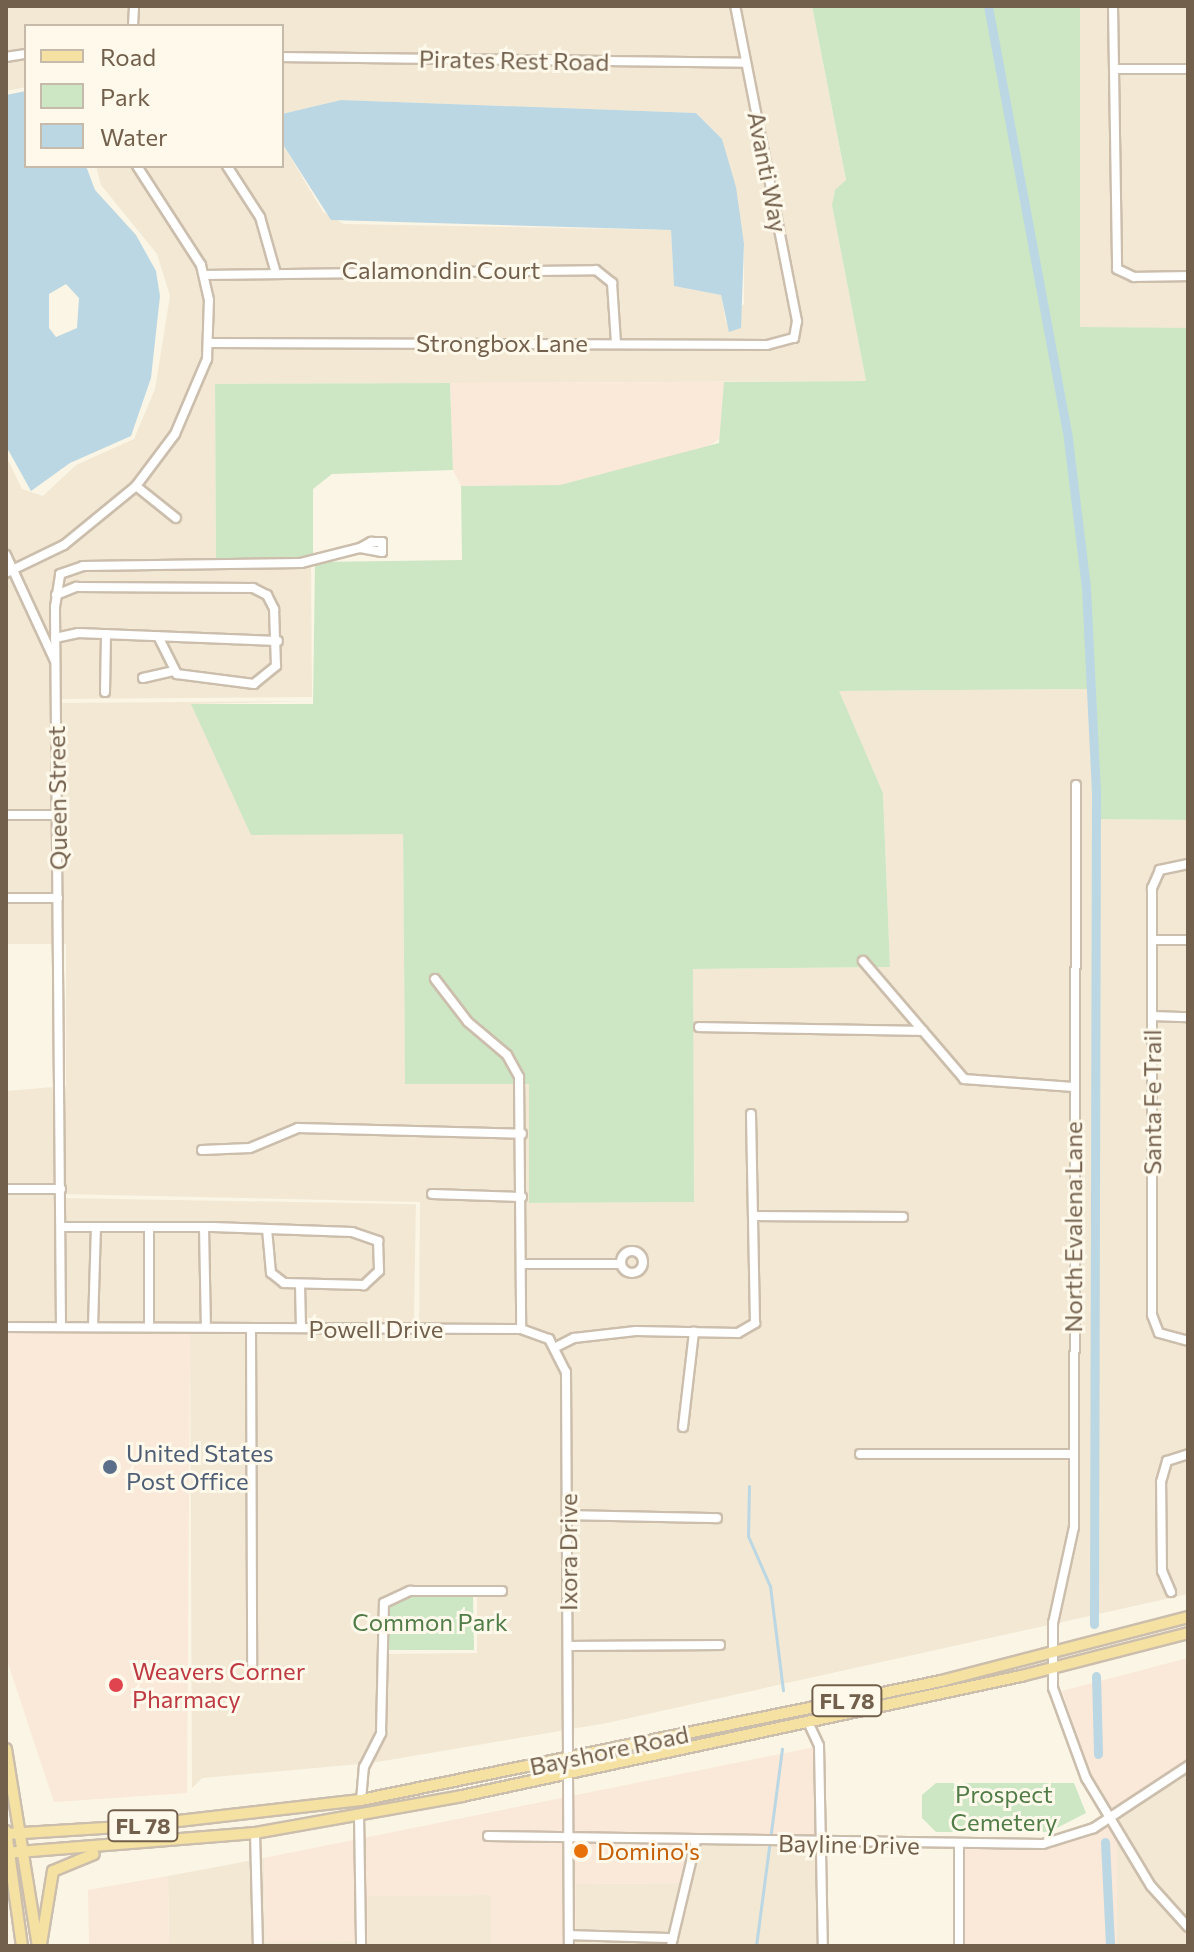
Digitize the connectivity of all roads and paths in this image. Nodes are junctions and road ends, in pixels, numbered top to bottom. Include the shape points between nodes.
1 (735, 6) edge
2 (1113, 6) edge
3 (284, 57) edge
4 (746, 63) junction
5 (1116, 69) junction
6 (1188, 69) edge
7 (138, 168) edge
8 (228, 168) edge
9 (275, 270) junction
10 (204, 275) junction
11 (1188, 276) edge
12 (794, 338) joint
13 (210, 343) junction
14 (616, 343) junction
15 (136, 486) junction
16 (176, 518) dead end
17 (360, 548) dead end
18 (6, 555) edge
19 (9, 572) edge
20 (55, 596) junction
21 (106, 634) junction
22 (158, 636) junction
23 (55, 638) junction
24 (278, 641) junction
25 (55, 661) junction
26 (174, 671) junction
27 (143, 678) dead end
28 (105, 692) dead end
29 (1076, 785) dead end
30 (6, 814) edge
31 (58, 815) junction
32 (1188, 864) edge
33 (6, 898) edge
34 (58, 898) junction
35 (1152, 940) junction
36 (1188, 940) edge
37 (863, 961) dead end
38 (435, 979) dead end
39 (1152, 1016) junction
40 (1188, 1017) edge
41 (699, 1027) dead end
42 (923, 1031) junction
43 (1073, 1087) junction
44 (751, 1114) dead end
45 (522, 1134) junction
46 (202, 1150) dead end
47 (6, 1189) edge
48 (61, 1189) junction
49 (432, 1194) dead end
50 (522, 1197) junction
51 (753, 1216) junction
52 (903, 1217) dead end
53 (62, 1227) junction
54 (96, 1227) junction
55 (149, 1227) junction
56 (204, 1227) junction
57 (267, 1229) junction
58 (523, 1264) junction
59 (621, 1264) dead end
60 (300, 1284) junction
61 (6, 1327) edge
62 (61, 1327) junction
63 (93, 1327) junction
64 (149, 1327) junction
65 (206, 1327) junction
66 (251, 1328) junction
67 (301, 1328) junction
68 (521, 1329) junction
69 (694, 1332) junction
70 (1188, 1341) edge
71 (558, 1346) junction
72 (683, 1427) dead end
73 (860, 1454) dead end
74 (1074, 1454) junction
75 (1188, 1454) edge
76 (568, 1515) junction
77 (717, 1518) dead end
78 (502, 1591) dead end
79 (1171, 1592) dead end
80 (1188, 1617) edge
81 (1188, 1633) edge
82 (720, 1645) dead end
83 (569, 1646) junction
84 (1053, 1654) junction
85 (252, 1664) dead end
86 (1055, 1667) junction
87 (742, 1722) junction
88 (808, 1722) junction
89 (6, 1749) edge
90 (568, 1760) junction
91 (1187, 1768) edge
92 (568, 1773) junction
93 (361, 1800) junction
94 (441, 1800) junction
95 (359, 1814) junction
96 (1111, 1819) junction
97 (6, 1833) edge
98 (22, 1833) junction
99 (255, 1833) junction
100 (488, 1836) dead end
101 (569, 1836) junction
102 (696, 1841) junction
103 (822, 1844) junction
104 (134, 1845) junction
105 (959, 1847) junction
106 (25, 1852) junction
107 (8, 1853) edge
108 (1188, 1927) edge
109 (569, 1935) junction
110 (672, 1942) edge
111 (22, 1946) edge
112 (39, 1946) edge
113 (258, 1946) edge
114 (361, 1946) edge
115 (569, 1946) edge
116 (823, 1946) edge
117 (959, 1946) edge

1 - 4 street, Avanti Way
2 - 5 street
3 - 4 street, Pirates Rest Road
4 - 12 street, Avanti Way via 797,321
5 - 6 street
5 - 11 street via 1117,269 1134,277
7 - 10 street via 187,235
8 - 9 street via 260,217
9 - 10 street, Calamondin Court
9 - 14 street, Calamondin Court via 596,270 612,283
10 - 13 street
12 - 14 street, Strongbox Lane via 767,345
13 - 14 street, Strongbox Lane
13 - 15 street via 175,434
15 - 16 street
15 - 19 street via 89,528
17 - 20 street via 301,563 68,568 60,574
18 - 19 street
19 - 25 street
20 - 23 street, Queen Street
20 - 24 street via 76,587 262,591 274,609
21 - 22 street
21 - 23 street
21 - 28 street
22 - 24 street
22 - 26 street
23 - 25 street, Queen Street
24 - 26 street via 271,676 254,684
25 - 31 street, Queen Street
26 - 27 street
29 - 43 street, North Evalena Lane
30 - 31 street
31 - 34 street, Queen Street
32 - 35 street, Santa Fe Trail via 1169,865 1154,878
33 - 34 street
34 - 48 street, Queen Street
35 - 36 street
35 - 39 street, Santa Fe Trail
37 - 42 street
38 - 45 street via 516,1066
39 - 40 street
39 - 70 street, Santa Fe Trail via 1153,1325 1166,1338
41 - 42 street
42 - 43 street via 964,1079
43 - 74 street, North Evalena Lane
44 - 51 street
45 - 46 street via 298,1128 250,1148
45 - 50 street
47 - 48 street
48 - 53 street, Queen Street
49 - 50 street
50 - 58 street
51 - 52 street
51 - 69 street via 755,1323 738,1333
53 - 54 street
53 - 62 street, Queen Street
54 - 55 street
54 - 63 street
55 - 56 street
55 - 64 street
56 - 57 street
56 - 65 street
57 - 60 street via 274,1279
57 - 60 street via 352,1232 381,1247 379,1271 369,1283
58 - 59 street
58 - 68 street
60 - 67 street
61 - 62 street, Powell Drive
62 - 63 street, Powell Drive
63 - 64 street, Powell Drive
64 - 65 street, Powell Drive
65 - 66 street, Powell Drive
66 - 67 street, Powell Drive
66 - 85 street
67 - 68 street, Powell Drive
68 - 71 street, Powell Drive
69 - 71 street via 626,1332 574,1338
69 - 72 street
71 - 76 street, Ixora Drive via 566,1372
73 - 74 street
74 - 84 street, North Evalena Lane via 1071,1554 1055,1613
75 - 79 street via 1167,1461 1161,1482 1162,1571
76 - 77 street
76 - 83 street, Ixora Drive
78 - 93 street via 410,1591 384,1603 381,1733 364,1767
80 - 84 main road, Bayshore Road / FL 78
81 - 86 main road, Bayshore Road / FL 78
82 - 83 street
83 - 90 street, Ixora Drive
84 - 86 street, North Evalena Lane
84 - 87 main road, Bayshore Road / FL 78
86 - 88 main road, Bayshore Road / FL 78
86 - 96 street, North Evalena Lane via 1053,1688 1068,1739
87 - 90 main road, Bayshore Road / FL 78
87 - 92 main road via 729,1731 588,1761
88 - 92 main road, Bayshore Road / FL 78
88 - 103 street via 819,1746
89 - 98 main road
90 - 93 main road, Bayshore Road / FL 78
90 - 94 main road via 550,1771
91 - 96 street, Bayline Drive
92 - 94 main road, Bayshore Road / FL 78
92 - 101 street
93 - 98 main road, Bayshore Road / FL 78
94 - 95 main road, Bayshore Road / FL 78
95 - 99 main road, Bayshore Road / FL 78
95 - 114 street
96 - 105 street, Bayline Drive via 1055,1842
96 - 108 street, North Evalena Lane via 1151,1886
97 - 98 main road, FL 78
97 - 107 main road
98 - 106 main road
99 - 104 main road, Bayshore Road / FL 78
99 - 113 street
100 - 101 street, Bayline Drive
101 - 102 street, Bayline Drive
101 - 109 street
102 - 103 street, Bayline Drive
102 - 110 street
103 - 105 street, Bayline Drive
103 - 116 street
104 - 106 main road, Bayshore Road / FL 78
104 - 112 main road via 57,1866
105 - 117 street
106 - 107 main road, FL 78
106 - 112 main road
107 - 111 main road
109 - 110 street
109 - 115 street

